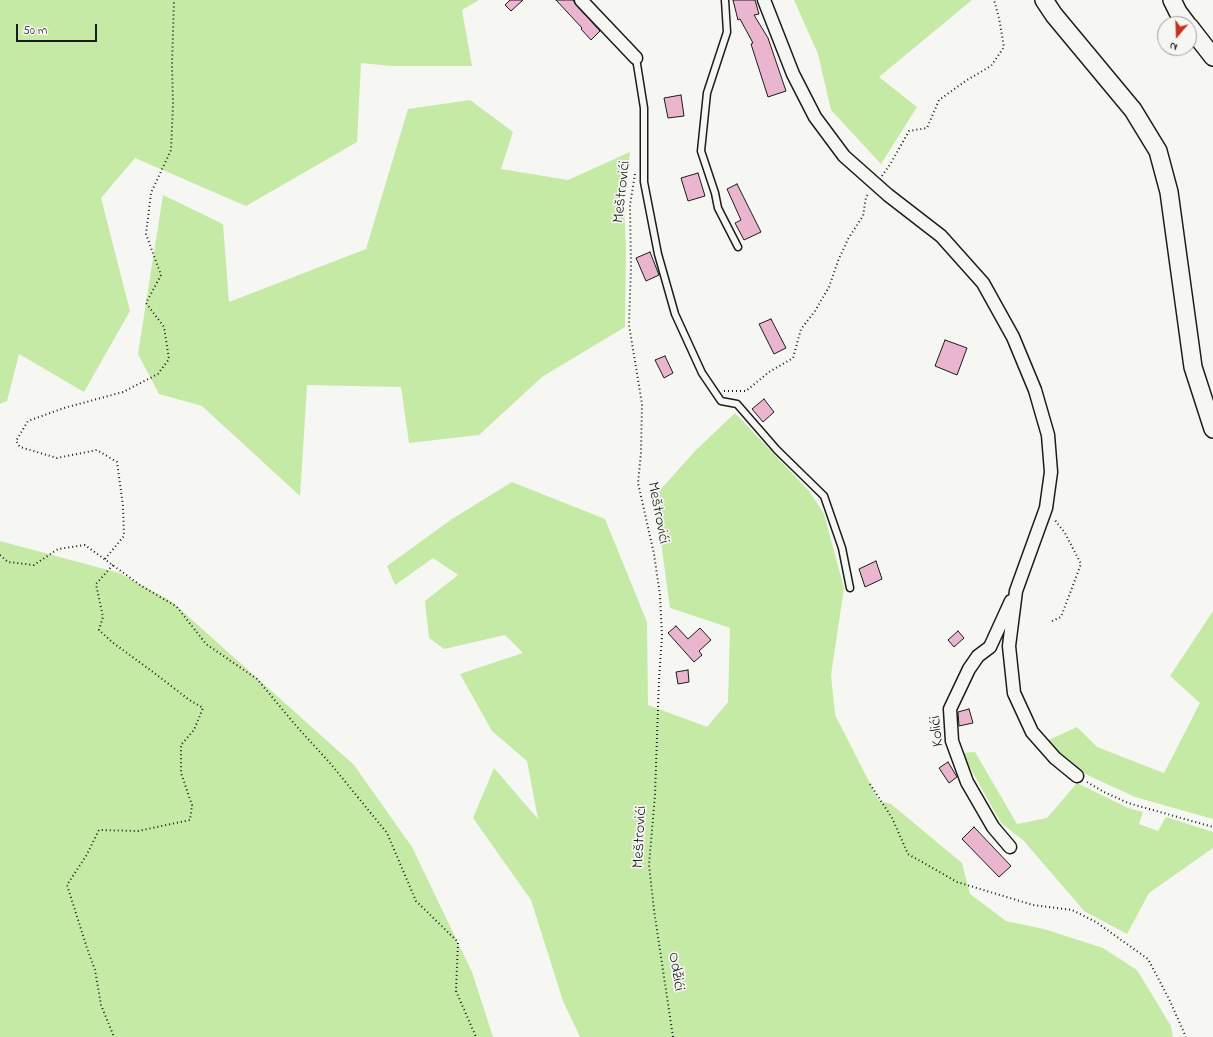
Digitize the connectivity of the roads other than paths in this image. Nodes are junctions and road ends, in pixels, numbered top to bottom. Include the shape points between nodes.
1 (582, 0) edge
2 (725, 0) edge
3 (764, 0) edge
4 (1172, 0) edge
5 (1049, 7) edge
6 (1181, 16) edge
7 (1197, 37) edge
8 (1213, 57) edge
9 (636, 58) joint
10 (738, 247) dead end
11 (1213, 429) edge
12 (850, 588) dead end
13 (1016, 591) junction
14 (1077, 776) road end
15 (1010, 847) dead end

1 - 9 street
2 - 10 lane via 727,32 707,93 701,151 718,208
3 - 13 street via 793,74 815,117 844,156 888,195 941,236 983,283 1013,337 1035,390 1048,435 1051,472 1046,508
4 - 6 street
5 - 11 street via 1133,110 1158,151 1169,192 1193,367
7 - 8 street
9 - 12 lane via 644,108 644,182 658,254 675,314 702,373 721,400 737,404 777,450 824,496 842,548
13 - 14 street via 1009,646 1014,694 1032,732 1055,758
13 - 15 street, Kolići via 990,646 978,656 969,669 950,709 952,741 967,782 993,828

